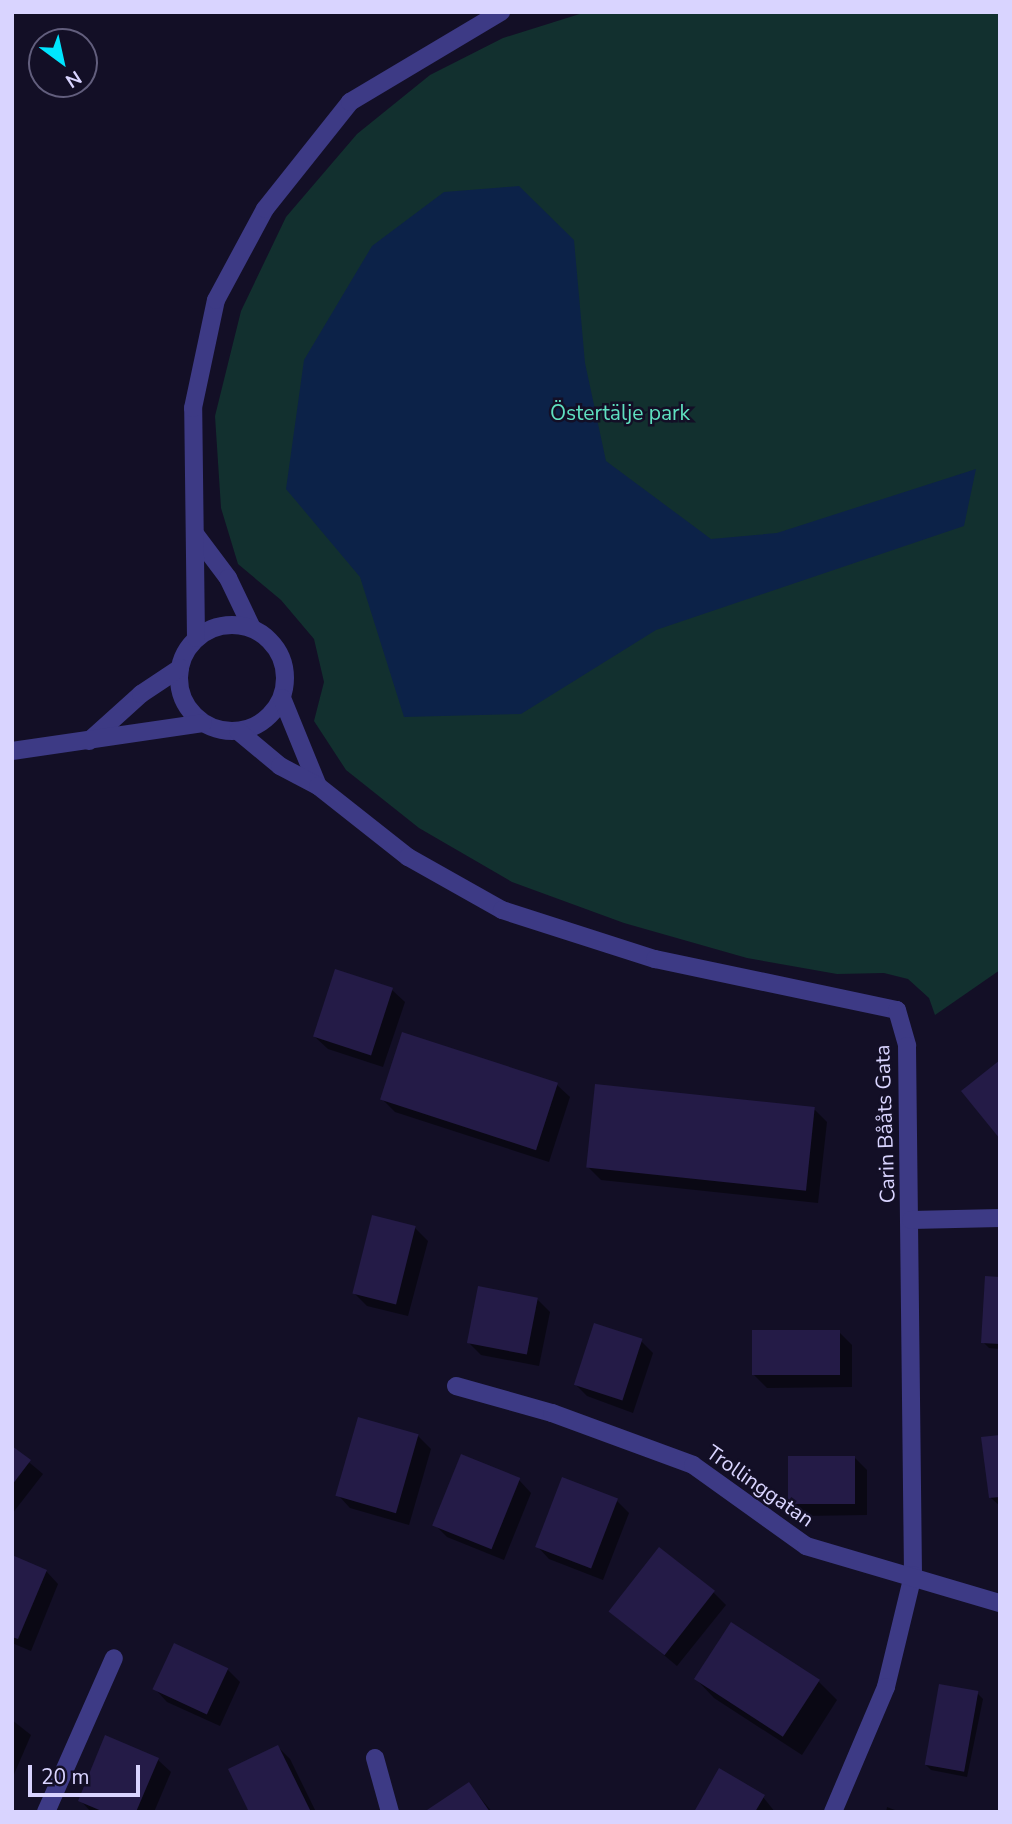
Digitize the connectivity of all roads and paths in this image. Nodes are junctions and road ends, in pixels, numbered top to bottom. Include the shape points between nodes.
1 (501, 12) edge
2 (195, 534) junction
3 (252, 628) junction
4 (196, 638) junction
5 (180, 668) junction
6 (282, 698) junction
7 (203, 723) junction
8 (238, 731) junction
9 (89, 741) junction
10 (12, 751) edge
11 (318, 786) junction
12 (1000, 1218) edge
13 (911, 1220) junction
14 (456, 1387) dead end
15 (913, 1575) junction
16 (1000, 1603) edge
17 (114, 1658) dead end
18 (375, 1758) dead end
19 (46, 1812) edge
20 (390, 1812) edge
21 (833, 1812) edge

1 - 2 street via 350,102 265,209 216,300 193,408
2 - 3 street via 228,578
2 - 4 street
3 - 4 street via 222,625
3 - 6 street via 278,649 285,665
4 - 5 street
5 - 7 street via 183,699
5 - 9 street via 141,694
6 - 8 street via 265,720
6 - 11 street, Carin Bååts Gata
7 - 8 street
7 - 9 street
8 - 11 street, Carin Bååts Gata via 280,766
9 - 10 street
11 - 13 street, Carin Bååts Gata via 408,857 502,910 654,959 897,1010 907,1046
12 - 13 street
13 - 15 street, Carin Bååts Gata
14 - 15 street, Trollinggatan via 552,1413 693,1465 806,1546
15 - 16 street, Trollinggatan
15 - 21 street, Carin Bååts Gata via 887,1688
17 - 19 street
18 - 20 street

